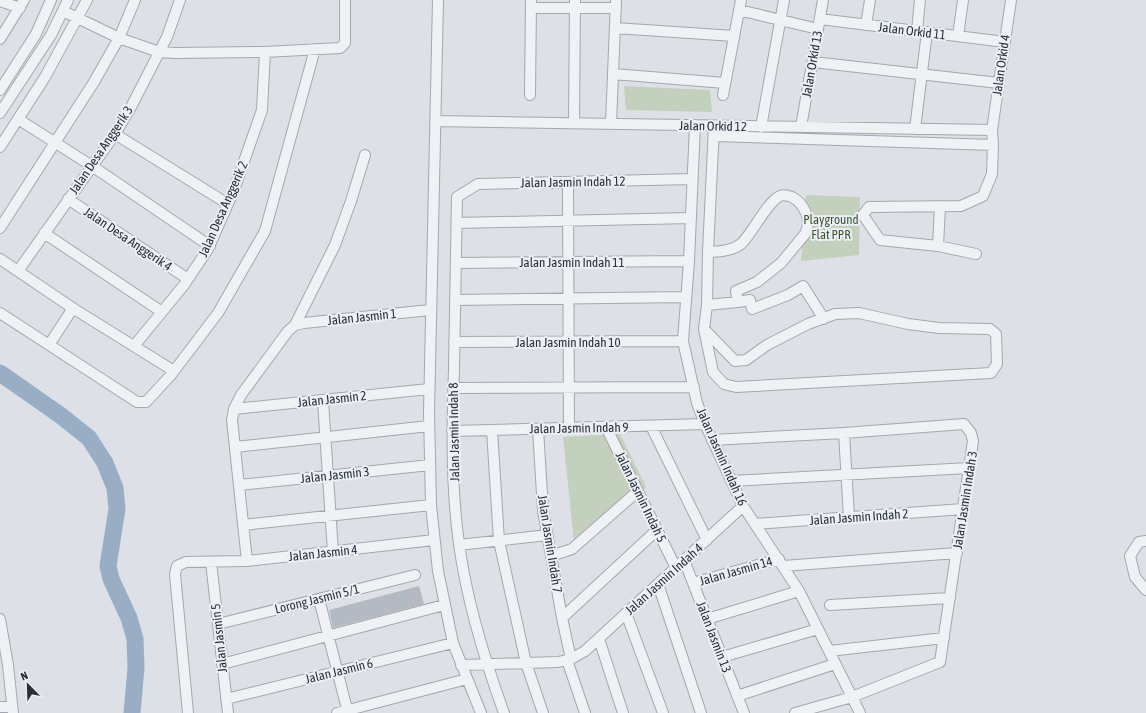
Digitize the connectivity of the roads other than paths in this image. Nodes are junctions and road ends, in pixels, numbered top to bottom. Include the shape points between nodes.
1 (0, 0) edge
2 (51, 0) edge
3 (68, 0) edge
4 (87, 0) edge
5 (135, 0) edge
6 (180, 0) edge
7 (345, 0) edge
8 (438, 0) edge
9 (784, 0) edge
10 (823, 0) edge
11 (870, 0) edge
12 (920, 0) edge
13 (963, 0) edge
14 (1011, 0) edge
15 (22, 4) edge
16 (531, 4) edge
17 (575, 4) edge
18 (616, 4) edge
19 (740, 5) edge
20 (63, 11) junction
21 (78, 18) junction
22 (780, 20) junction
23 (819, 24) junction
24 (866, 25) junction
25 (615, 28) junction
26 (922, 32) junction
27 (734, 36) junction
28 (958, 36) junction
29 (0, 38) edge
30 (119, 38) junction
31 (1005, 42) junction
32 (315, 49) junction
33 (159, 52) junction
34 (265, 52) junction
35 (813, 62) junction
36 (613, 74) junction
37 (922, 74) junction
38 (725, 83) junction
39 (999, 83) junction
40 (0, 90) edge
41 (530, 95) dead end
42 (723, 95) dead end
43 (0, 113) edge
44 (18, 119) junction
45 (435, 121) junction
46 (574, 123) junction
47 (611, 124) junction
48 (695, 125) junction
49 (761, 127) junction
50 (801, 127) junction
51 (819, 128) junction
52 (831, 128) junction
53 (915, 129) junction
54 (992, 130) junction
55 (714, 131) junction
56 (115, 134) junction
57 (818, 139) junction
58 (831, 140) junction
59 (55, 143) junction
60 (993, 145) junction
61 (0, 146) edge
62 (365, 155) dead end
63 (92, 166) junction
64 (692, 180) junction
65 (568, 182) junction
66 (457, 197) joint
67 (68, 199) junction
68 (228, 204) junction
69 (940, 206) junction
70 (691, 218) junction
71 (568, 220) junction
72 (457, 223) junction
73 (0, 228) edge
74 (44, 233) junction
75 (210, 246) junction
76 (938, 246) junction
77 (708, 252) junction
78 (976, 254) dead end
79 (0, 259) edge
80 (689, 261) junction
81 (568, 262) junction
82 (456, 263) junction
83 (18, 271) junction
84 (188, 279) junction
85 (686, 297) junction
86 (455, 300) junction
87 (568, 300) junction
88 (738, 302) junction
89 (707, 304) junction
90 (73, 308) junction
91 (430, 310) junction
92 (162, 312) junction
93 (0, 313) edge
94 (824, 319) junction
95 (295, 325) junction
96 (704, 329) junction
97 (683, 341) junction
98 (454, 342) junction
99 (568, 342) junction
100 (49, 345) junction
101 (134, 346) junction
102 (174, 371) junction
103 (694, 387) junction
104 (429, 388) junction
105 (453, 388) junction
106 (568, 388) junction
107 (323, 401) junction
108 (234, 409) junction
109 (705, 424) junction
110 (429, 426) junction
111 (651, 426) junction
112 (606, 427) junction
113 (569, 428) junction
114 (538, 429) junction
115 (492, 430) junction
116 (452, 431) junction
117 (844, 433) junction
118 (325, 438) junction
119 (712, 440) junction
120 (235, 447) junction
121 (430, 465) junction
122 (969, 468) junction
123 (846, 474) junction
124 (328, 476) junction
125 (731, 481) junction
126 (239, 485) junction
127 (638, 491) junction
128 (431, 504) junction
129 (743, 506) junction
130 (963, 509) junction
131 (330, 516) junction
132 (849, 517) junction
133 (755, 524) junction
134 (243, 525) junction
135 (657, 530) junction
136 (547, 535) junction
137 (434, 540) junction
138 (707, 540) junction
139 (499, 541) junction
140 (1146, 541) edge
141 (459, 545) junction
142 (333, 552) junction
143 (957, 553) junction
144 (551, 556) junction
145 (684, 560) junction
146 (247, 561) junction
147 (211, 562) junction
148 (781, 562) junction
149 (676, 568) junction
150 (415, 575) dead end
151 (693, 583) junction
152 (658, 584) junction
153 (1146, 590) edge
154 (799, 591) junction
155 (950, 598) junction
156 (319, 599) junction
157 (444, 604) junction
158 (830, 606) dead end
159 (626, 613) junction
160 (562, 618) junction
161 (707, 619) junction
162 (0, 622) edge
163 (218, 624) junction
164 (818, 629) junction
165 (328, 636) junction
166 (944, 638) junction
167 (599, 639) junction
168 (453, 643) junction
169 (829, 651) junction
170 (722, 657) junction
171 (569, 660) junction
172 (526, 663) junction
173 (222, 664) junction
174 (487, 664) junction
175 (835, 664) junction
176 (4, 665) edge
177 (461, 665) junction
178 (338, 671) junction
179 (467, 679) junction
180 (738, 696) junction
181 (852, 697) junction
182 (226, 699) junction
183 (0, 707) edge
184 (13, 710) edge
185 (344, 712) edge
186 (188, 713) edge
187 (228, 713) edge
188 (481, 713) edge
189 (504, 713) edge
190 (543, 713) edge
191 (584, 713) edge
192 (623, 713) edge
193 (663, 713) edge
194 (700, 713) edge
195 (744, 713) edge
196 (795, 713) edge
197 (860, 713) edge

1 - 15 street
2 - 40 street via 36,34
3 - 20 street
4 - 21 street
5 - 30 street
6 - 33 street, Jalan Desa Anggerik 3
7 - 32 street via 345,44 340,48
8 - 45 street
9 - 22 street
10 - 23 street, Jalan Orkid 13
11 - 24 street
12 - 26 street
13 - 28 street
14 - 31 street, Jalan Orkid 4
15 - 29 street
16 - 17 street
16 - 41 street
17 - 18 street
17 - 46 street
18 - 25 street
19 - 22 street, Jalan Orkid 11
19 - 27 street
20 - 21 street
20 - 43 street via 39,56
21 - 30 street
21 - 44 street
22 - 23 street, Jalan Orkid 11
22 - 49 street
23 - 24 street, Jalan Orkid 11
23 - 35 street, Jalan Orkid 13
24 - 26 street, Jalan Orkid 11
25 - 27 street
25 - 36 street
26 - 28 street, Jalan Orkid 11
26 - 37 street
27 - 38 street
28 - 31 street, Jalan Orkid 11
30 - 33 street
30 - 59 street
31 - 39 street, Jalan Orkid 4
32 - 34 street
32 - 102 street via 265,231 218,313
33 - 34 street
33 - 56 street, Jalan Desa Anggerik 3
34 - 68 street, Jalan Desa Anggerik 2 via 262,110
35 - 37 street
35 - 50 street, Jalan Orkid 13
36 - 38 street
36 - 47 street
37 - 39 street
37 - 53 street
38 - 42 street
39 - 54 street, Jalan Orkid 4
44 - 59 street
44 - 61 street
45 - 46 street, Jalan Orkid 12
45 - 91 street
46 - 47 street, Jalan Orkid 12
47 - 48 street, Jalan Orkid 12
48 - 55 street, Jalan Orkid 12
48 - 64 street, Jalan Jasmin Indah 16
49 - 50 street, Jalan Orkid 12
49 - 55 street, Jalan Orkid 12
50 - 51 street, Jalan Orkid 12
51 - 52 street, Jalan Orkid 12
51 - 57 street
52 - 53 street, Jalan Orkid 12
52 - 58 street
53 - 54 street, Jalan Orkid 12
54 - 60 street, Jalan Orkid 4
55 - 57 street
55 - 77 street
56 - 63 street, Jalan Desa Anggerik 3
56 - 68 street
57 - 58 street
58 - 60 street
59 - 63 street
59 - 73 street
60 - 69 street, Jalan Orkid 4 via 992,174 983,196 961,206
62 - 95 street via 335,245
63 - 67 street, Jalan Desa Anggerik 3
63 - 75 street
64 - 65 street, Jalan Jasmin Indah 12
64 - 70 street, Jalan Jasmin Indah 16
65 - 66 street, Jalan Jasmin Indah 12 via 478,184
65 - 71 street
66 - 72 street, Jalan Jasmin Indah 8
67 - 74 street, Jalan Desa Anggerik 3
67 - 84 street, Jalan Desa Anggerik 4
68 - 75 street, Jalan Desa Anggerik 2
69 - 76 street
69 - 76 street, Jalan Orkid 4 via 869,207 863,215 880,240
70 - 71 street
70 - 80 street, Jalan Jasmin Indah 16
71 - 72 street
71 - 81 street
72 - 82 street, Jalan Jasmin Indah 8
74 - 83 street, Jalan Desa Anggerik 3
74 - 92 street
75 - 84 street, Jalan Desa Anggerik 2
76 - 78 street
77 - 88 street via 724,251 740,244 779,196 786,195 801,204 808,219 805,234 777,267 757,282 736,291
77 - 89 street
79 - 83 street
80 - 81 street, Jalan Jasmin Indah 11
80 - 85 street, Jalan Jasmin Indah 16
81 - 82 street, Jalan Jasmin Indah 11
81 - 87 street
82 - 86 street, Jalan Jasmin Indah 8
83 - 90 street
84 - 92 street, Jalan Desa Anggerik 2
85 - 87 street
85 - 97 street, Jalan Jasmin Indah 16
86 - 87 street
86 - 98 street, Jalan Jasmin Indah 8
87 - 99 street
88 - 89 street
88 - 94 street via 750,300 752,309 788,295 803,286
89 - 96 street
90 - 100 street
90 - 101 street
91 - 95 street, Jalan Jasmin 1
91 - 104 street
92 - 101 street, Jalan Desa Anggerik 2
93 - 100 street
94 - 96 street via 808,324 767,345 746,360 735,361
94 - 96 street via 836,314 859,313 939,328 990,329 996,334 997,364 991,374 736,386 724,384 713,372
95 - 108 street via 241,395
97 - 99 street, Jalan Jasmin Indah 10
97 - 103 street, Jalan Jasmin Indah 16
98 - 99 street, Jalan Jasmin Indah 10
98 - 105 street, Jalan Jasmin Indah 8
99 - 106 street
100 - 102 street via 137,402 146,402
101 - 102 street
103 - 106 street
103 - 109 street, Jalan Jasmin Indah 16
104 - 107 street, Jalan Jasmin 2
104 - 110 street
105 - 106 street
105 - 116 street, Jalan Jasmin Indah 8
106 - 113 street
107 - 108 street, Jalan Jasmin 2
107 - 118 street
108 - 120 street via 232,420
109 - 111 street, Jalan Jasmin Indah 9
109 - 119 street, Jalan Jasmin Indah 16
110 - 118 street
110 - 121 street
111 - 112 street, Jalan Jasmin Indah 9
111 - 138 street
112 - 113 street, Jalan Jasmin Indah 9
112 - 127 street, Jalan Jasmin Indah 5
113 - 114 street, Jalan Jasmin Indah 9
114 - 115 street, Jalan Jasmin Indah 9
114 - 136 street, Jalan Jasmin Indah 7
115 - 116 street, Jalan Jasmin Indah 9
115 - 139 street
116 - 141 street, Jalan Jasmin Indah 8
117 - 119 street, Jalan Jasmin Indah 3
117 - 122 street, Jalan Jasmin Indah 3 via 964,424 973,441
117 - 123 street
118 - 120 street
118 - 124 street
119 - 125 street, Jalan Jasmin Indah 16
120 - 126 street
121 - 124 street, Jalan Jasmin 3
121 - 128 street
122 - 123 street
122 - 130 street, Jalan Jasmin Indah 3
123 - 125 street
123 - 132 street
124 - 126 street, Jalan Jasmin 3
124 - 131 street
125 - 129 street, Jalan Jasmin Indah 16
126 - 134 street
127 - 135 street, Jalan Jasmin Indah 5
127 - 144 street via 572,549
128 - 131 street
128 - 137 street
129 - 133 street, Jalan Jasmin Indah 16
129 - 138 street, Jalan Jasmin Indah 4
130 - 132 street, Jalan Jasmin Indah 2
130 - 143 street, Jalan Jasmin Indah 3
131 - 134 street
131 - 142 street
132 - 133 street, Jalan Jasmin Indah 2
133 - 148 street, Jalan Jasmin Indah 16
134 - 146 street
135 - 149 street, Jalan Jasmin Indah 5
135 - 160 street
136 - 139 street
136 - 144 street, Jalan Jasmin Indah 7
137 - 142 street, Jalan Jasmin 4
137 - 157 street
138 - 145 street, Jalan Jasmin Indah 4
139 - 141 street
139 - 172 street
140 - 153 street via 1139,542 1130,556 1135,577
141 - 174 street, Jalan Jasmin Indah 8 via 471,606
142 - 146 street, Jalan Jasmin 4
143 - 148 street, Jalan Jasmin 14
143 - 155 street, Jalan Jasmin Indah 3
144 - 160 street, Jalan Jasmin Indah 7
145 - 149 street, Jalan Jasmin Indah 4
145 - 151 street, Jalan Jasmin 13
146 - 147 street, Jalan Jasmin 4
147 - 163 street, Jalan Jasmin 5
147 - 186 street, Jalan Jasmin 4 via 186,562 177,566 174,574
148 - 151 street, Jalan Jasmin 14
148 - 154 street, Jalan Jasmin Indah 16
149 - 152 street, Jalan Jasmin Indah 4
150 - 156 street, Lorong Jasmin 5/1
151 - 161 street, Jalan Jasmin 13
152 - 159 street, Jalan Jasmin Indah 4
152 - 194 street
154 - 161 street
154 - 164 street, Jalan Jasmin Indah 16
155 - 158 street
155 - 166 street, Jalan Jasmin Indah 3
156 - 163 street, Lorong Jasmin 5/1
156 - 165 street
157 - 165 street
157 - 168 street
159 - 167 street, Jalan Jasmin Indah 4
159 - 193 street
160 - 171 street, Jalan Jasmin Indah 7
161 - 170 street, Jalan Jasmin 13
162 - 176 street
163 - 173 street, Jalan Jasmin 5
164 - 169 street, Jalan Jasmin Indah 16
164 - 170 street
165 - 173 street
165 - 178 street
166 - 169 street
166 - 181 street, Jalan Jasmin Indah 3 via 940,662
167 - 171 street, Jalan Jasmin Indah 4
167 - 192 street
168 - 177 street
168 - 178 street, Jalan Jasmin 6
169 - 175 street, Jalan Jasmin Indah 16
170 - 180 street, Jalan Jasmin 13
171 - 172 street
171 - 191 street, Jalan Jasmin Indah 7
172 - 174 street
172 - 190 street
173 - 182 street, Jalan Jasmin 5
174 - 177 street
174 - 189 street, Jalan Jasmin Indah 8
175 - 180 street
175 - 181 street, Jalan Jasmin Indah 16
176 - 184 street
177 - 179 street
178 - 182 street, Jalan Jasmin 6
178 - 185 street
179 - 185 street
179 - 188 street
180 - 195 street, Jalan Jasmin 13
181 - 196 street
181 - 197 street, Jalan Jasmin Indah 16
182 - 187 street, Jalan Jasmin 5
183 - 184 street

